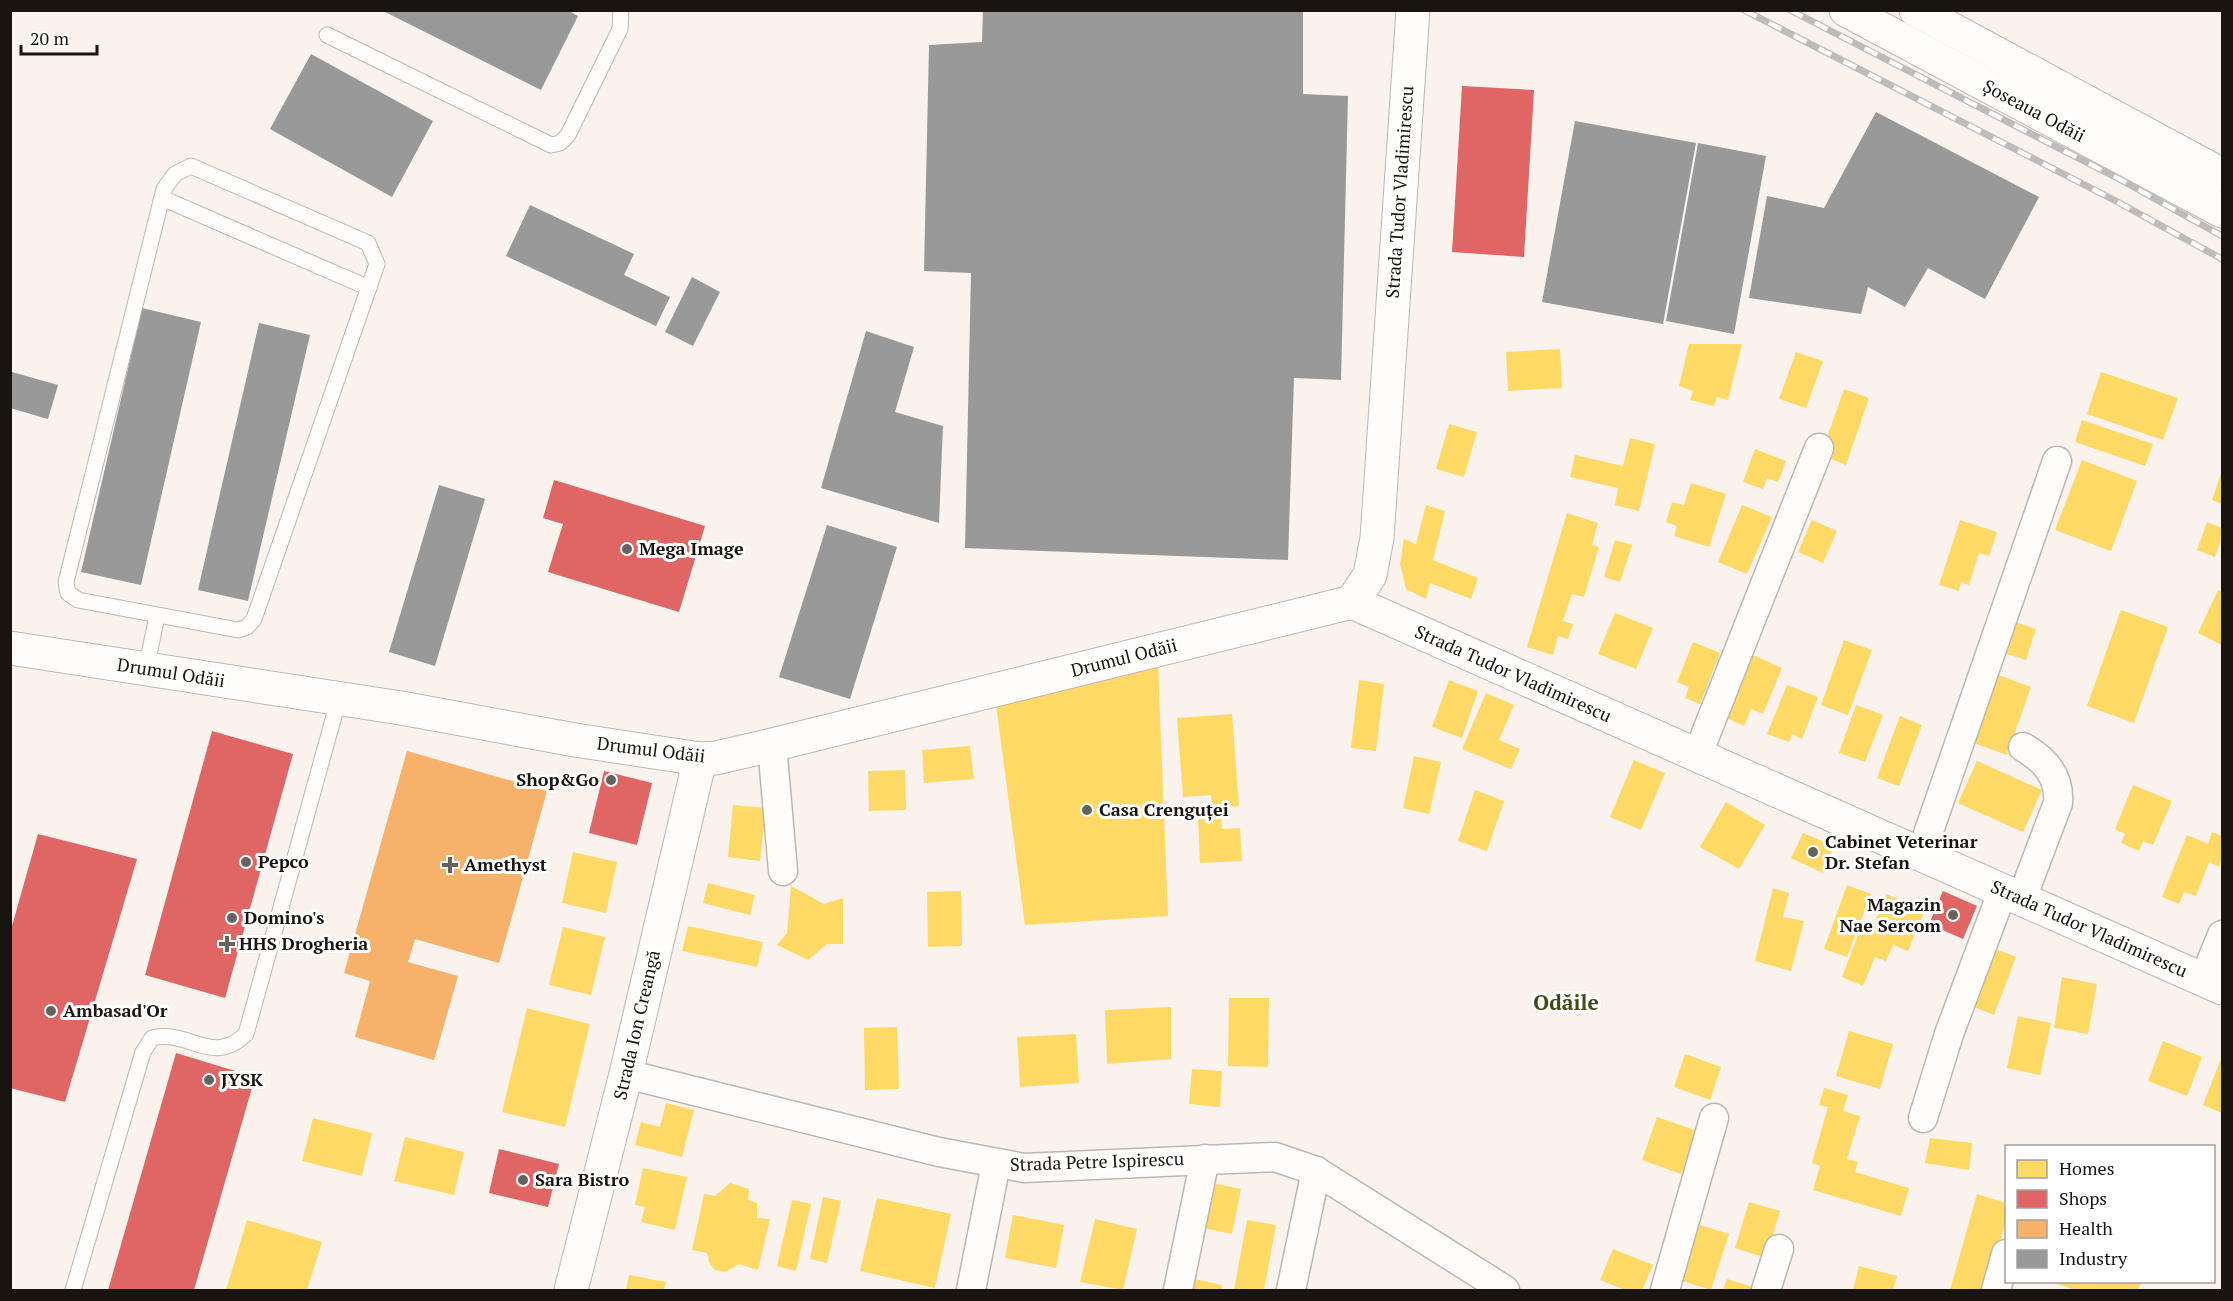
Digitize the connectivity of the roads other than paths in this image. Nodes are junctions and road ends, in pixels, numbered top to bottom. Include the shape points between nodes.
1 (621, 10) edge
2 (1413, 10) edge
3 (1846, 10) edge
4 (1916, 10) edge
5 (327, 35) dead end
6 (2223, 175) edge
7 (162, 198) junction
8 (2223, 211) edge
9 (369, 288) junction
10 (1819, 448) dead end
11 (2056, 461) dead end
12 (1352, 602) junction
13 (157, 616) junction
14 (10, 648) edge
15 (146, 669) junction
16 (339, 698) junction
17 (772, 745) junction
18 (2023, 747) dead end
19 (1697, 756) junction
20 (700, 759) junction
21 (1921, 854) junction
22 (783, 871) dead end
23 (2012, 894) junction
24 (2223, 935) edge
25 (2213, 983) edge
26 (626, 1074) junction
27 (1714, 1118) dead end
28 (1923, 1118) dead end
29 (1205, 1159) junction
30 (996, 1164) junction
31 (1316, 1171) junction
32 (1779, 1249) dead end
33 (2005, 1261) edge
34 (1461, 1278) edge
35 (73, 1290) edge
36 (571, 1290) edge
37 (971, 1290) edge
38 (1178, 1290) edge
39 (1291, 1290) edge
40 (1505, 1290) edge
41 (1665, 1290) edge
42 (1766, 1290) edge
43 (1996, 1290) edge

1 - 5 lane via 620,29 568,135 551,145
2 - 12 street, Strada Tudor Vladimirescu via 1377,538 1370,575
3 - 8 street, Șoseaua Odăii
4 - 6 street, Șoseaua Odăii
7 - 9 lane
7 - 9 lane via 174,174 191,166 368,243 377,264
7 - 13 lane via 66,582 68,593 78,600
9 - 13 lane via 254,619 238,630
10 - 19 street
11 - 21 street
12 - 17 street, Drumul Odăii
12 - 19 street, Strada Tudor Vladimirescu
13 - 15 lane
14 - 15 street, Drumul Odăii
15 - 16 street, Drumul Odăii
16 - 20 street, Drumul Odăii
16 - 35 lane via 246,1034 233,1046 216,1049 166,1035 152,1038 143,1052
17 - 20 street, Drumul Odăii
17 - 22 street
18 - 23 street via 2051,770 2059,791 2058,803
19 - 21 street, Strada Tudor Vladimirescu
20 - 26 street, Strada Ion Creangă
21 - 23 street, Strada Tudor Vladimirescu
23 - 25 street, Strada Tudor Vladimirescu
23 - 28 street via 1953,1023
24 - 25 street
26 - 30 street, Strada Petre Ispirescu
26 - 36 street, Strada Ion Creangă
27 - 41 street
29 - 30 street, Strada Petre Ispirescu via 1024,1168
29 - 31 street, Strada Petre Ispirescu via 1275,1157
29 - 38 street
30 - 37 street
31 - 34 street, Strada Petre Ispirescu
31 - 39 street
32 - 42 street
33 - 43 street
34 - 40 street, Strada Petre Ispirescu

